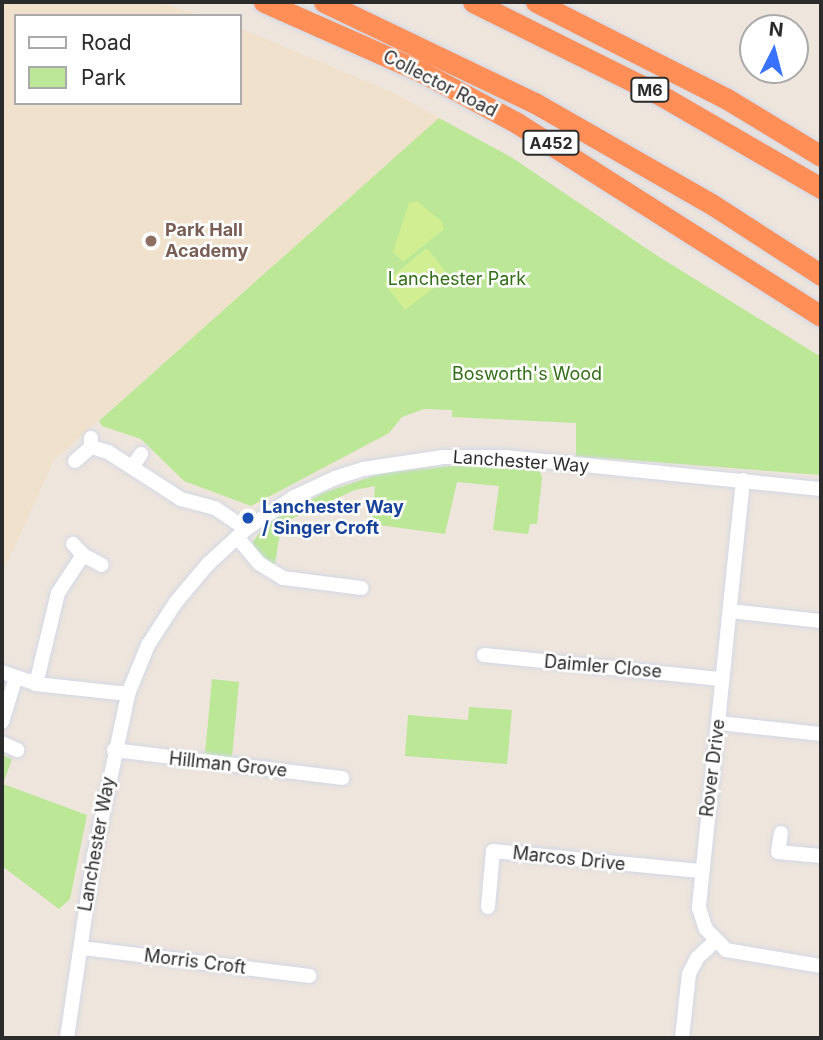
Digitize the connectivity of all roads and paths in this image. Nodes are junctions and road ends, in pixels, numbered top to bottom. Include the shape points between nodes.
1 (264, 2) edge
2 (324, 2) edge
3 (472, 2) edge
4 (536, 2) edge
5 (517, 123) junction
6 (821, 156) edge
7 (821, 188) edge
8 (780, 248) junction
9 (821, 275) edge
10 (821, 284) edge
11 (821, 316) edge
12 (821, 327) edge
13 (141, 454) dead end
14 (75, 461) dead end
15 (132, 467) junction
16 (743, 480) junction
17 (821, 489) edge
18 (242, 533) junction
19 (102, 565) dead end
20 (361, 587) dead end
21 (730, 611) junction
22 (821, 621) edge
23 (484, 655) dead end
24 (8, 676) edge
25 (722, 679) junction
26 (36, 684) junction
27 (128, 694) junction
28 (2, 722) edge
29 (719, 723) junction
30 (821, 734) edge
31 (2, 743) edge
32 (17, 750) dead end
33 (114, 750) junction
34 (342, 778) dead end
35 (781, 833) dead end
36 (821, 856) edge
37 (700, 871) junction
38 (488, 907) dead end
39 (716, 940) junction
40 (82, 948) junction
41 (821, 966) edge
42 (309, 976) dead end
43 (66, 1038) edge
44 (682, 1038) edge

1 - 5 highway, Collector Road / A452 via 422,72
2 - 8 highway, Collector Road / A452 via 535,103
3 - 7 highway, M6 via 662,96
4 - 6 highway, M6 via 727,99
5 - 11 highway, Collector Road / A452
5 - 12 street
8 - 9 highway, Collector Road / A452
8 - 10 highway
13 - 15 street
14 - 15 street via 91,442
15 - 18 street via 181,499 215,508
16 - 17 street, Lanchester Way
16 - 18 street, Lanchester Way via 478,455 412,460 335,478 294,497
16 - 21 street, Rover Drive
18 - 20 street via 260,564 283,578
18 - 27 street, Lanchester Way via 176,603 148,645
19 - 26 street via 78,549 58,593
21 - 22 street
21 - 25 street, Rover Drive
23 - 25 street, Daimler Close
24 - 26 street
24 - 28 street
25 - 29 street, Rover Drive
26 - 27 street
27 - 33 street, Lanchester Way
29 - 30 street
29 - 37 street, Rover Drive
31 - 32 street
33 - 34 street, Hillman Grove
33 - 40 street, Lanchester Way
35 - 36 street via 778,852
37 - 38 street, Marcos Drive via 494,851
37 - 39 street, Rover Drive via 699,908
39 - 41 street via 743,956
39 - 44 street via 697,958 689,974
40 - 42 street, Morris Croft
40 - 43 street, Lanchester Way

